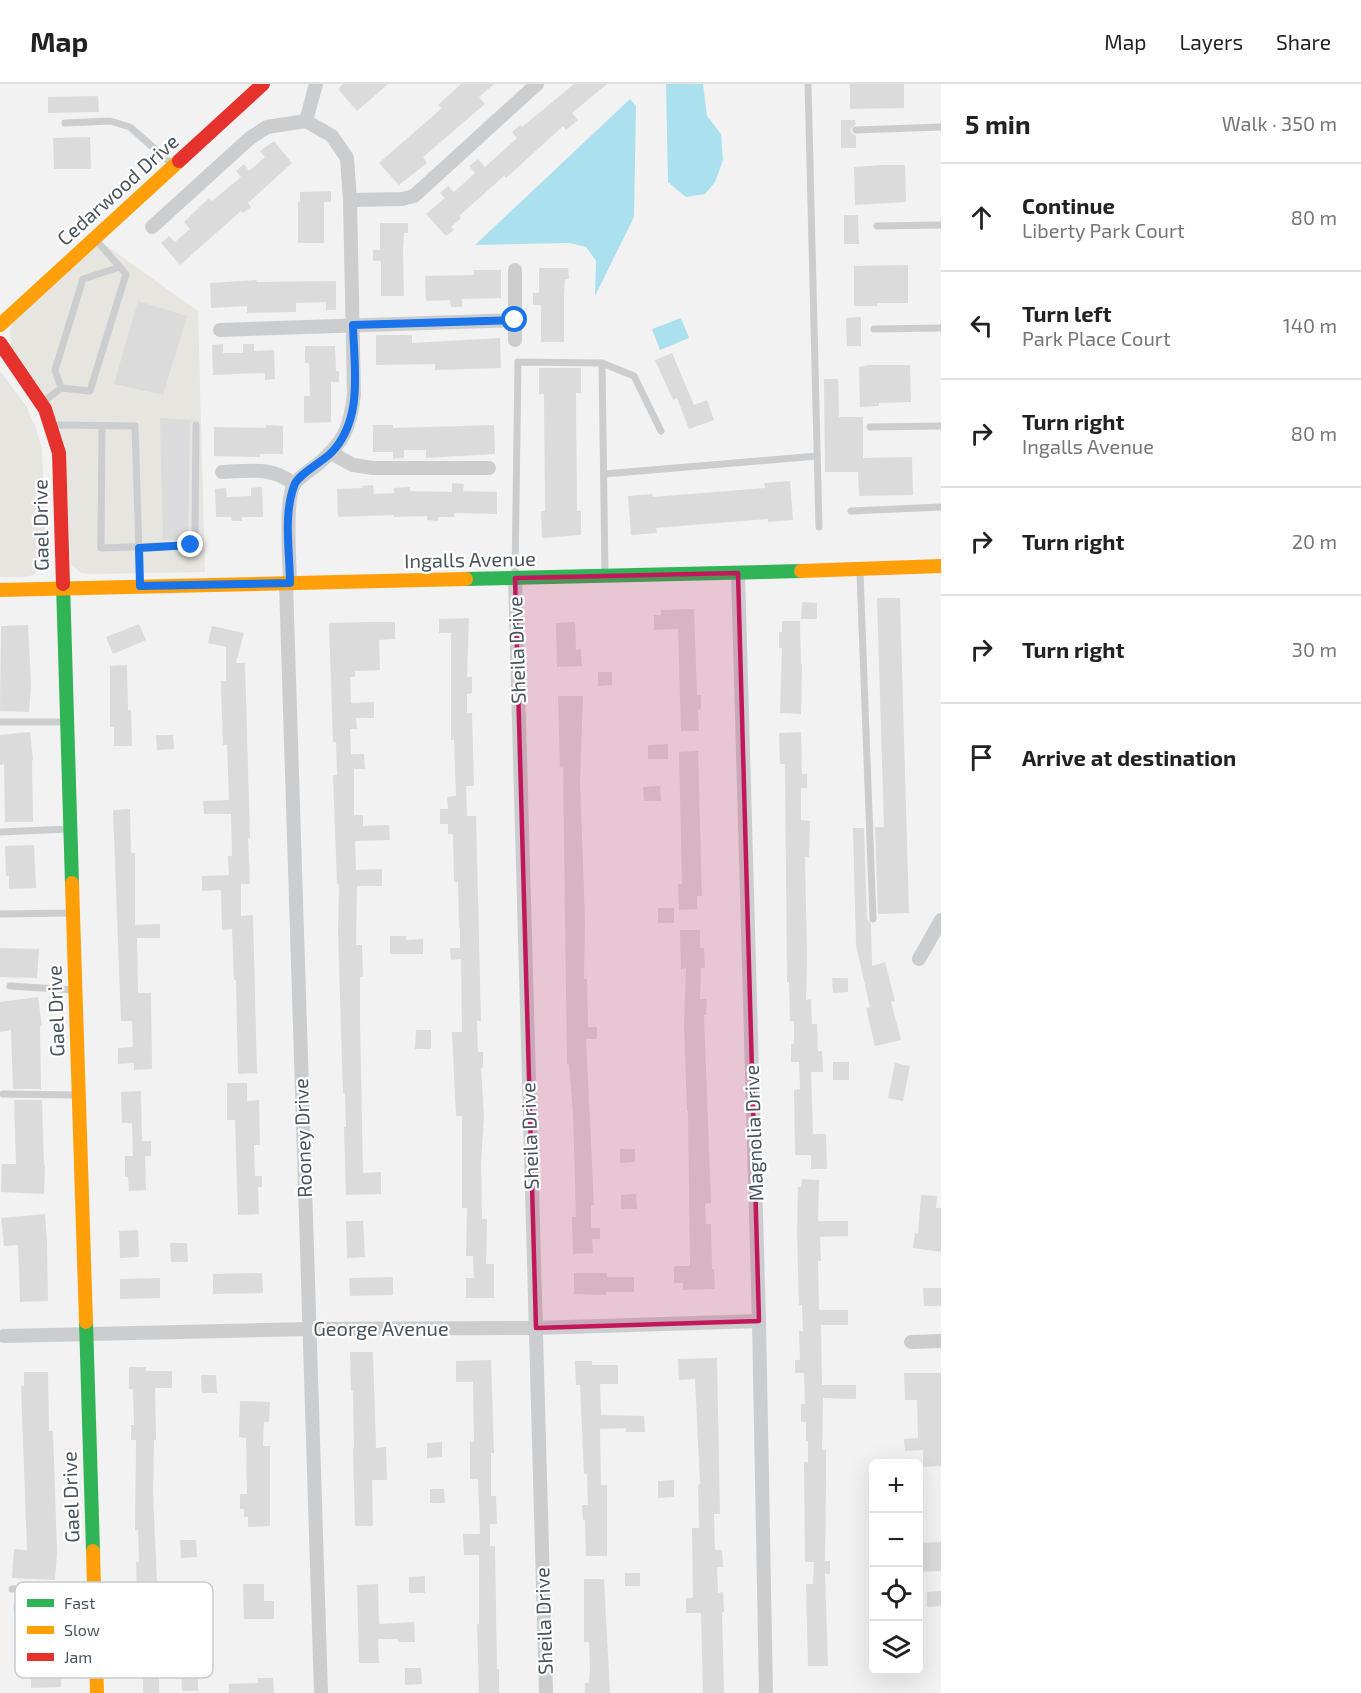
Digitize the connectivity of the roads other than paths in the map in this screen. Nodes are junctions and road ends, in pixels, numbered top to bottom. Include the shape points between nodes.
1 (263, 84) edge
2 (316, 84) edge
3 (537, 84) edge
4 (808, 84) edge
5 (306, 121) junction
6 (65, 123) dead end
7 (941, 127) edge
8 (856, 130) dead end
9 (174, 166) junction
10 (350, 200) junction
11 (941, 225) edge
12 (877, 226) dead end
13 (152, 227) dead end
14 (94, 238) junction
15 (120, 267) junction
16 (515, 270) dead end
17 (515, 320) junction
18 (0, 325) edge
19 (353, 325) junction
20 (941, 328) edge
21 (874, 329) dead end
22 (220, 330) dead end
23 (515, 340) dead end
24 (0, 343) edge
25 (602, 363) junction
26 (61, 388) junction
27 (41, 404) junction
28 (50, 425) junction
29 (196, 425) dead end
30 (102, 426) junction
31 (941, 426) edge
32 (870, 428) dead end
33 (661, 431) dead end
34 (331, 453) junction
35 (817, 456) junction
36 (489, 468) dead end
37 (222, 472) dead end
38 (604, 474) junction
39 (294, 483) junction
40 (941, 507) edge
41 (851, 511) dead end
42 (819, 527) dead end
43 (139, 548) junction
44 (941, 566) edge
45 (860, 570) junction
46 (738, 573) junction
47 (605, 576) junction
48 (515, 578) junction
49 (288, 583) junction
50 (140, 586) junction
51 (62, 588) junction
52 (0, 590) edge
53 (0, 722) edge
54 (66, 722) junction
55 (69, 829) junction
56 (0, 832) edge
57 (72, 913) junction
58 (0, 914) edge
59 (873, 919) dead end
60 (941, 920) edge
61 (919, 959) dead end
62 (10, 986) dead end
63 (75, 990) junction
64 (3, 1094) dead end
65 (78, 1095) junction
66 (759, 1321) junction
67 (536, 1328) junction
68 (309, 1329) junction
69 (86, 1335) junction
70 (4, 1336) dead end
71 (941, 1341) edge
72 (911, 1342) dead end
73 (94, 1582) edge
74 (12, 1589) dead end
75 (15, 1589) edge
76 (97, 1678) edge
77 (97, 1693) edge
78 (321, 1693) edge
79 (546, 1693) edge
80 (766, 1693) edge

1 - 9 street, Cedarwood Drive
2 - 5 street
3 - 10 street via 414,196
4 - 35 lane
5 - 10 street via 332,136 347,158
5 - 13 street via 267,127 250,138
6 - 9 lane via 110,121 130,127
7 - 8 lane
9 - 14 street, Cedarwood Drive
10 - 19 street
11 - 12 lane
14 - 15 lane
14 - 18 street, Cedarwood Drive
15 - 26 lane via 83,279 55,370
15 - 26 lane via 126,274 90,391
16 - 17 street
17 - 19 street
17 - 23 street
19 - 22 street
19 - 34 street via 352,418
20 - 21 lane
24 - 27 street, Gael Drive
25 - 33 lane via 634,376
25 - 38 lane
25 - 48 lane via 518,362
26 - 27 lane
27 - 28 street, Gael Drive
28 - 30 lane
28 - 51 street, Gael Drive via 59,453
29 - 43 lane via 195,538 191,545
30 - 43 lane via 135,426
30 - 43 lane via 101,548
31 - 32 lane
34 - 36 street via 353,465 373,468
34 - 39 street
35 - 38 lane
35 - 42 lane
37 - 39 street via 268,471
38 - 47 lane
39 - 49 street, Rooney Drive
40 - 41 lane
43 - 50 lane
44 - 45 street, Ingalls Avenue
45 - 46 street, Ingalls Avenue
45 - 59 lane
46 - 47 street, Ingalls Avenue
46 - 66 street, Magnolia Drive
47 - 48 street, Ingalls Avenue
48 - 49 street, Ingalls Avenue
48 - 67 street, Sheila Drive
49 - 50 street, Ingalls Avenue
49 - 68 street, Rooney Drive
50 - 51 street, Ingalls Avenue
51 - 52 street, Ingalls Avenue
51 - 54 street, Gael Drive
53 - 54 lane
54 - 55 street, Gael Drive
55 - 56 lane
55 - 57 street, Gael Drive
57 - 58 lane
57 - 63 street, Gael Drive
60 - 61 street
62 - 63 lane
63 - 65 street, Gael Drive
64 - 65 lane
65 - 69 street, Gael Drive
66 - 67 street, George Avenue
66 - 80 street, Magnolia Drive
67 - 68 street, George Avenue
67 - 79 street, Sheila Drive
68 - 69 street, George Avenue
68 - 78 street, Rooney Drive
69 - 70 street, George Avenue
69 - 73 street, Gael Drive
71 - 72 street
74 - 75 lane
76 - 77 street, Gael Drive

